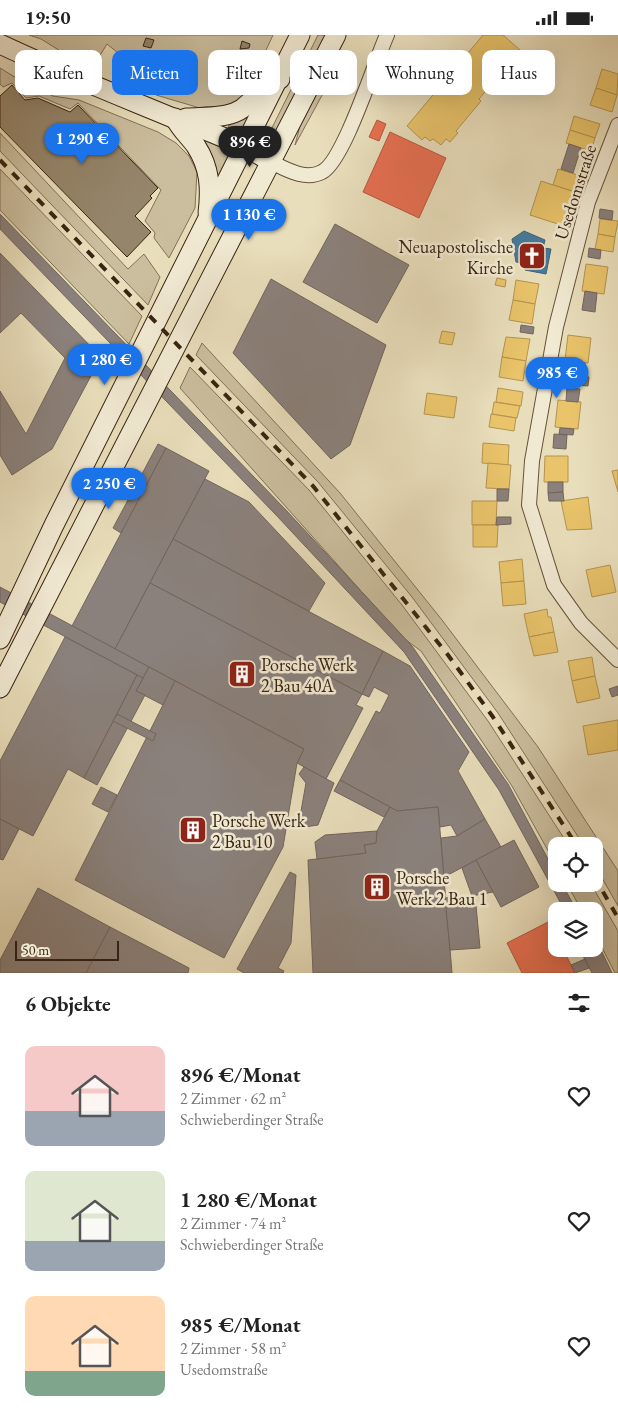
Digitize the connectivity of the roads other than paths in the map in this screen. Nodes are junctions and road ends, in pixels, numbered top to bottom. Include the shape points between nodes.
1 (300, 35) edge
2 (336, 35) edge
3 (387, 35) edge
4 (0, 44) edge
5 (280, 79) edge
6 (256, 95) edge
7 (272, 95) edge
8 (175, 118) junction
9 (618, 125) edge
10 (246, 146) junction
11 (271, 162) junction
12 (208, 222) junction
13 (0, 639) edge
14 (618, 660) edge
15 (0, 688) edge

1 - 5 main road
2 - 11 main road
3 - 11 street via 356,116 329,166 316,174 303,175
4 - 8 main road
6 - 8 main road via 235,114
7 - 10 main road
8 - 10 main road
8 - 12 main road via 183,133 195,144 208,170
9 - 14 street, Usedomstraße via 588,202 556,327 532,461 529,505 554,585 581,623
10 - 11 main road
10 - 12 main road
11 - 15 main road
12 - 13 main road via 54,525

